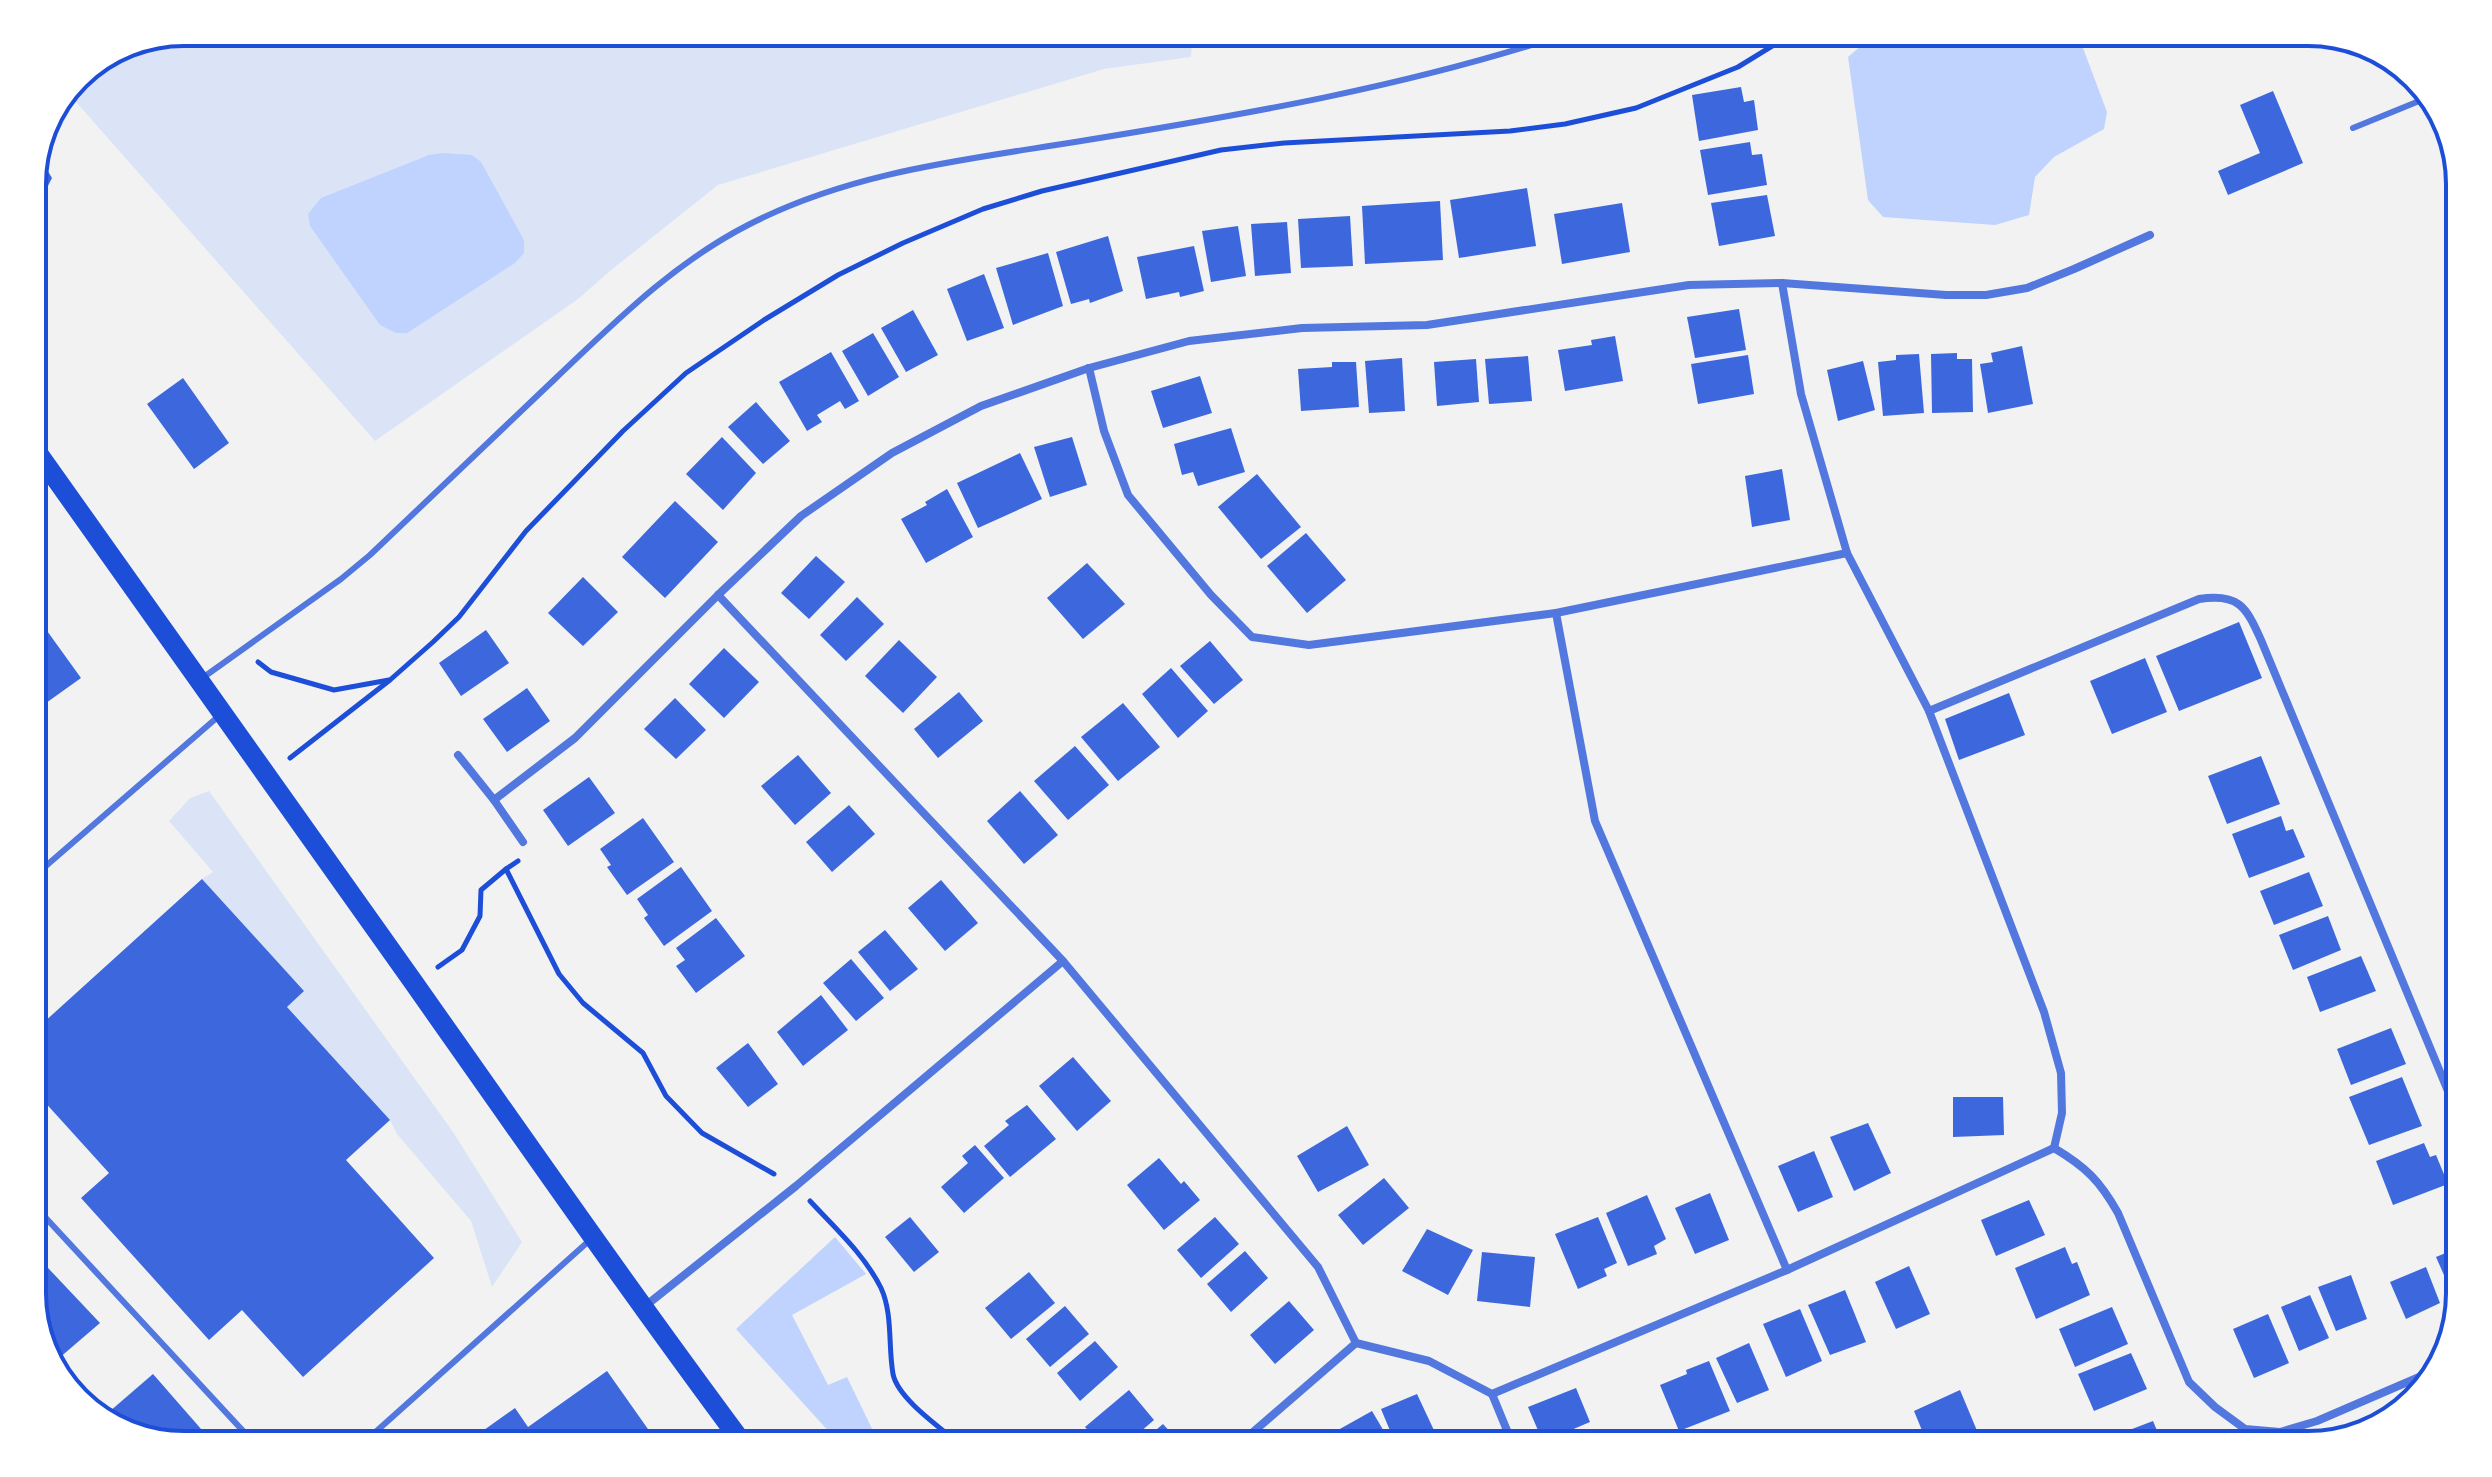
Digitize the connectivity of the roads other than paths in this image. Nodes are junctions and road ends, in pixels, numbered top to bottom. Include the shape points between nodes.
1 (1527, 46) edge
2 (2418, 101) edge
3 (2353, 128) dead end
4 (2150, 235) dead end
5 (1782, 283) junction
6 (1089, 368) junction
7 (46, 465) edge
8 (1847, 553) junction
9 (718, 595) junction
10 (1556, 613) junction
11 (198, 681) junction
12 (1929, 711) junction
13 (222, 713) junction
14 (458, 755) dead end
15 (494, 800) junction
16 (523, 842) dead end
17 (46, 866) edge
18 (1063, 961) junction
19 (2446, 1086) edge
20 (2054, 1148) junction
21 (46, 1218) edge
22 (593, 1238) junction
23 (1787, 1270) junction
24 (643, 1308) junction
25 (1356, 1343) junction
26 (2416, 1379) edge
27 (1492, 1394) junction
28 (243, 1431) edge
29 (377, 1431) edge
30 (734, 1431) edge
31 (1254, 1431) edge
32 (1507, 1431) edge
33 (2268, 1431) edge
34 (2283, 1431) edge

1 - 11 lane via 1360,91 897,171 778,210 698,253 646,293 370,555
2 - 3 lane
4 - 5 street via 2027,288 1986,295
5 - 6 street via 1689,285 1427,325 1302,328 1189,341
5 - 8 street via 1801,394
6 - 9 street via 981,406 892,453 801,516
6 - 10 street via 1104,431 1128,495 1252,637 1309,645
7 - 11 main road
8 - 10 street
8 - 12 street
9 - 15 street via 575,738
9 - 18 street
10 - 23 street via 1595,821
11 - 13 main road
12 - 19 street via 2199,599 2221,595 2239,603 2261,640
12 - 20 street via 2044,1012 2061,1073 2062,1113
13 - 17 lane
13 - 22 main road
14 - 15 street
15 - 16 street
18 - 24 street
18 - 25 street via 1318,1267
20 - 23 street
20 - 33 street via 2098,1181 2118,1213 2189,1382 2245,1429
21 - 28 lane
22 - 24 main road
22 - 29 lane
23 - 27 street
24 - 30 main road
25 - 27 street via 1429,1361
25 - 31 street
26 - 34 street
27 - 32 street

